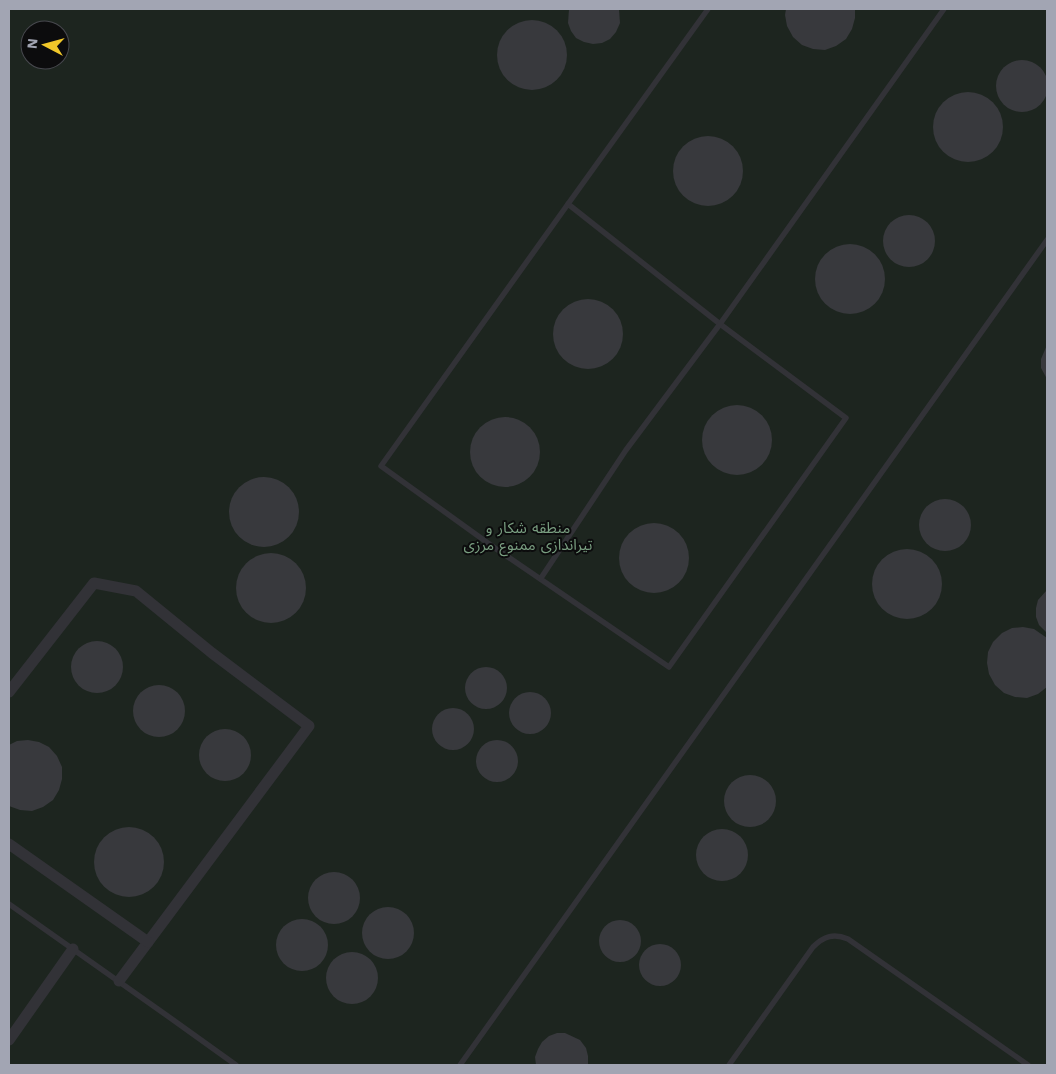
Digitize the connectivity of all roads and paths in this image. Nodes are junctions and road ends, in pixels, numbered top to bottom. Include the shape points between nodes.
1 (708, 9) edge
2 (944, 9) edge
3 (568, 204) junction
4 (1047, 240) edge
5 (720, 324) junction
6 (541, 578) junction
7 (9, 692) edge
8 (9, 844) edge
9 (9, 904) edge
10 (148, 942) junction
11 (73, 949) junction
12 (119, 981) junction
13 (9, 1040) edge
14 (236, 1065) edge
15 (460, 1065) edge
16 (729, 1065) edge
17 (1028, 1065) edge

1 - 3 lane
2 - 5 lane
3 - 5 lane
3 - 6 lane via 382,466
4 - 15 lane
5 - 6 lane via 626,450
5 - 6 lane via 846,418 669,667
7 - 10 street via 94,583 136,591 309,726
8 - 10 street
9 - 11 lane
10 - 12 street
11 - 12 lane
11 - 13 street
12 - 14 lane
16 - 17 lane via 813,947 825,936 841,936

